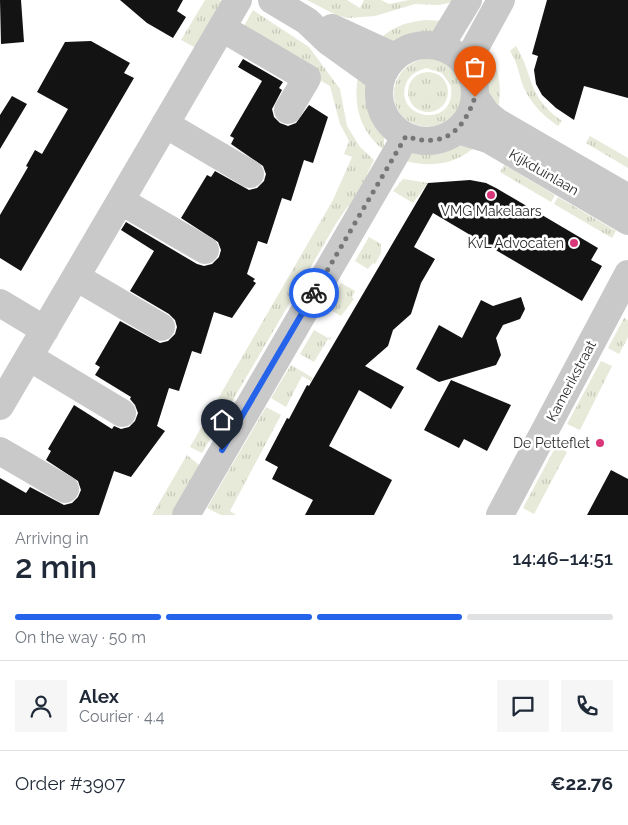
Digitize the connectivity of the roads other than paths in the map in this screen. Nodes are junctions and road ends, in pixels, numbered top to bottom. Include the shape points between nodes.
1 (238, 0) edge
2 (272, 0) edge
3 (468, 0) edge
4 (501, 0) edge
5 (222, 28) junction
6 (440, 46) junction
7 (466, 64) junction
8 (388, 68) junction
9 (475, 97) junction
10 (288, 110) dead end
11 (165, 124) junction
12 (458, 130) junction
13 (406, 136) junction
14 (250, 174) dead end
15 (628, 198) edge
16 (121, 201) junction
17 (628, 221) edge
18 (205, 250) dead end
19 (628, 274) edge
20 (76, 276) junction
21 (0, 303) edge
22 (161, 327) dead end
23 (45, 330) junction
24 (29, 357) junction
25 (0, 406) edge
26 (122, 414) dead end
27 (0, 451) edge
28 (65, 489) dead end
29 (186, 515) edge
30 (500, 515) edge

1 - 5 street
2 - 8 street via 307,21 328,41
3 - 6 street
4 - 7 street
5 - 10 street via 307,78
5 - 11 street
6 - 7 street
6 - 8 street via 411,47
7 - 9 street via 474,80
8 - 13 street via 379,93 381,107 388,120
9 - 12 street via 469,116
9 - 15 street, Kijkduinlaan via 486,113 498,122
11 - 14 street
11 - 16 street
12 - 13 street via 443,138 427,141
12 - 17 street, Kijkduinlaan via 488,139
13 - 29 street
16 - 18 street
16 - 20 street
19 - 30 street, Kamerikstraat
20 - 22 street
20 - 23 street
21 - 23 street
23 - 24 street
24 - 25 street
24 - 26 street
27 - 28 street

